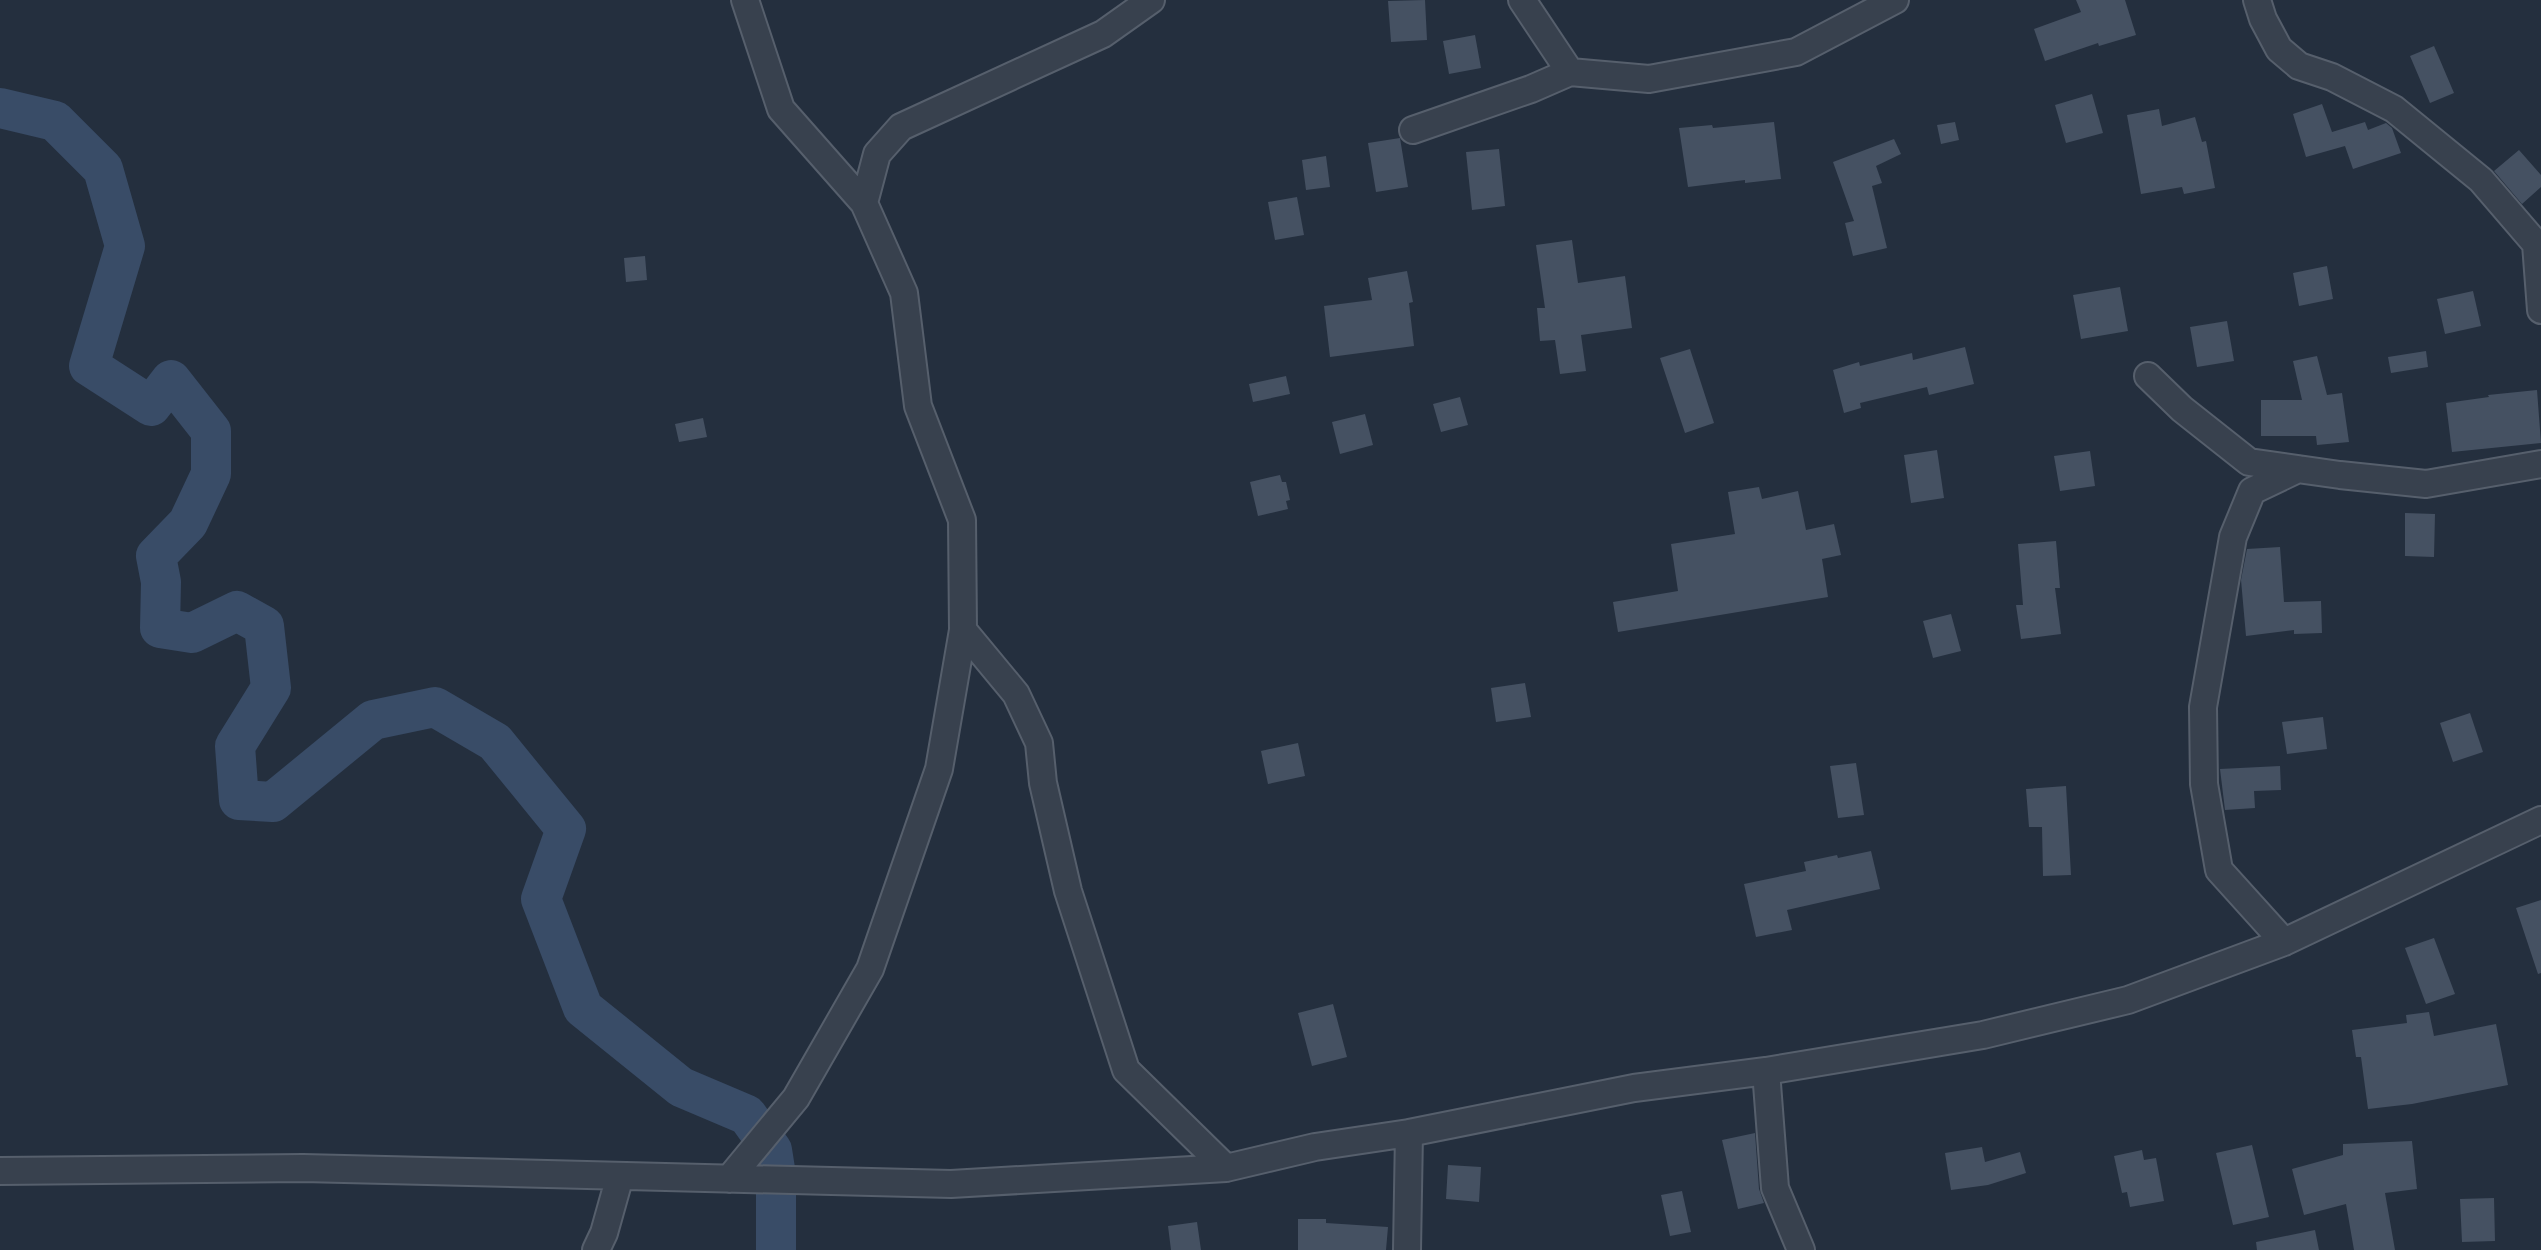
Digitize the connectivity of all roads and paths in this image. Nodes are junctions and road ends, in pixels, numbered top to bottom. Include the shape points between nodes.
1 (745, 0) edge
2 (1151, 0) edge
3 (1522, 0) edge
4 (1895, 0) edge
5 (2257, 0) edge
6 (1570, 72) junction
7 (1413, 130) dead end
8 (864, 203) junction
9 (2541, 310) edge
10 (2148, 376) dead end
11 (2541, 464) edge
12 (2298, 469) junction
13 (963, 630) junction
14 (2541, 820) edge
15 (2284, 942) junction
16 (1766, 1071) junction
17 (1409, 1133) junction
18 (1226, 1168) junction
19 (0, 1171) edge
20 (620, 1177) junction
21 (729, 1179) junction
22 (596, 1250) edge
23 (1407, 1250) edge
24 (1801, 1250) edge

1 - 8 street via 781,108
2 - 8 street via 1103,34 901,127 877,155
3 - 6 street
4 - 6 street via 1796,52 1649,79
5 - 9 street via 2279,48 2299,66 2332,77 2393,109 2481,180 2536,244
6 - 7 street
8 - 13 street via 904,293 918,405 962,520
10 - 12 street via 2182,410 2249,462
11 - 12 street via 2427,484
12 - 15 street via 2252,491 2242,514 2233,537 2203,707 2204,784 2219,870
13 - 18 street via 1016,694 1039,743 1043,783 1068,891 1126,1069
13 - 21 street via 939,769 870,970 796,1098
14 - 15 street
15 - 16 street via 2128,1000 1983,1035
16 - 17 street via 1634,1088
16 - 24 street via 1775,1188
17 - 18 street via 1315,1147
17 - 23 street
18 - 21 street via 951,1184
19 - 20 street via 303,1168
20 - 21 street
20 - 22 street

